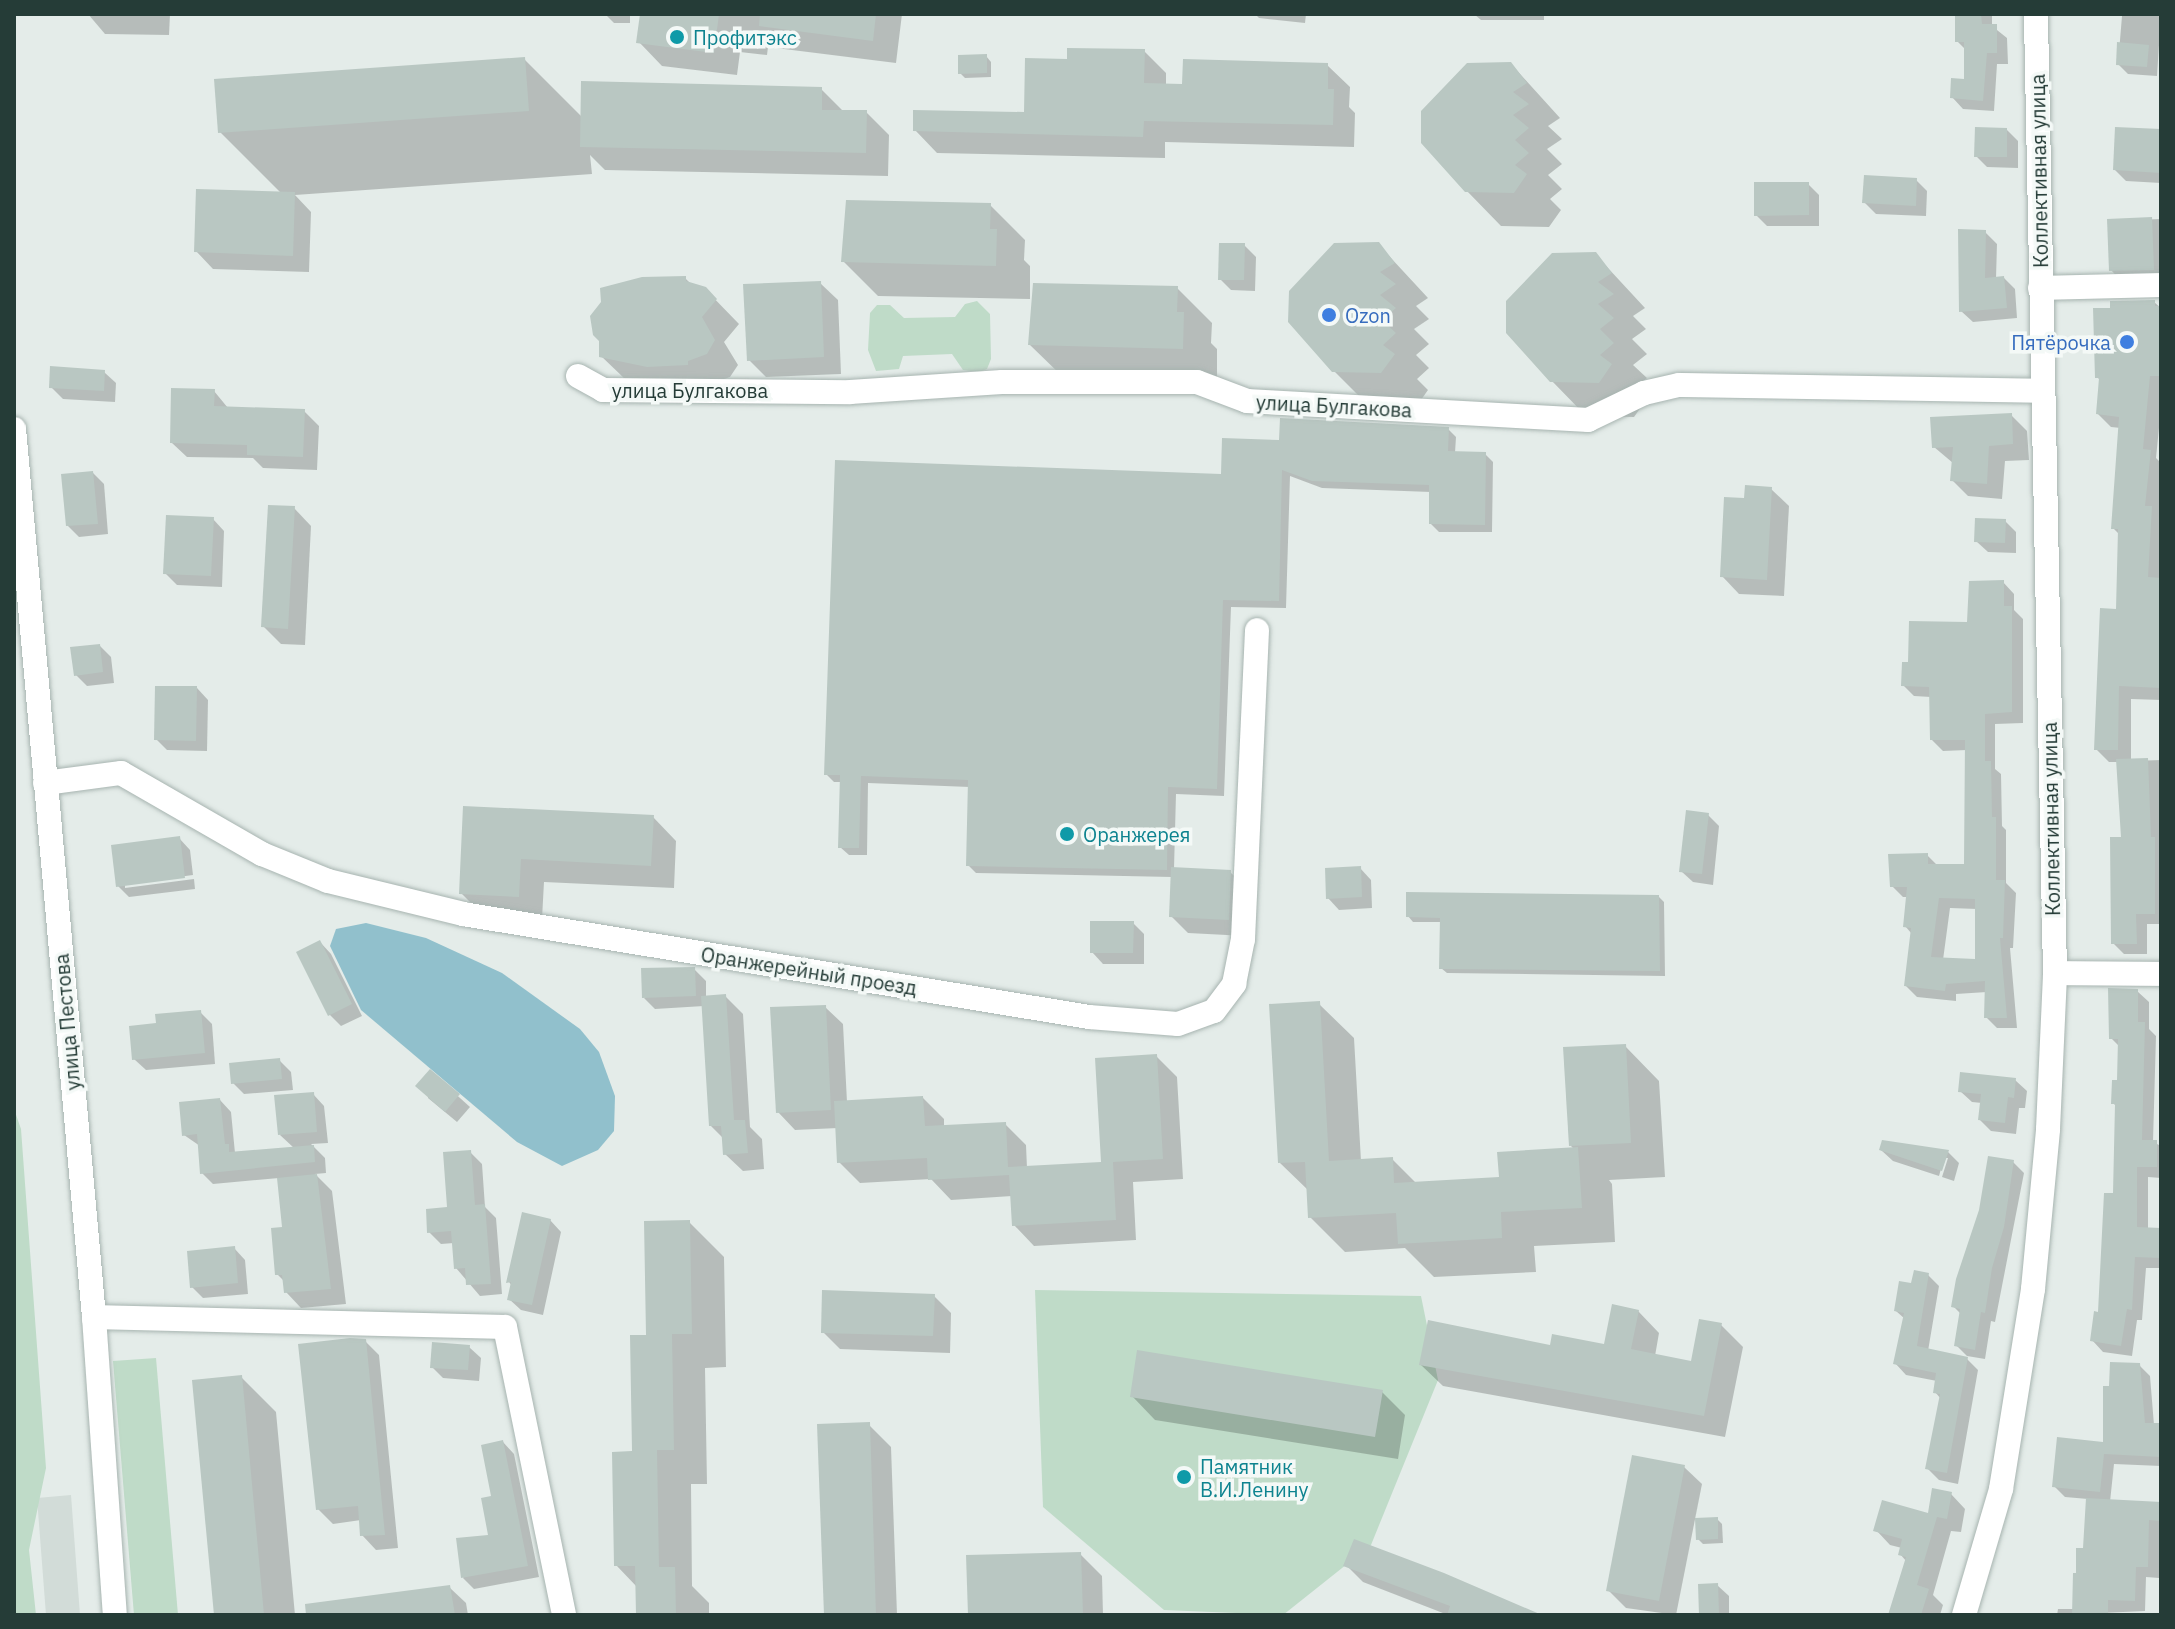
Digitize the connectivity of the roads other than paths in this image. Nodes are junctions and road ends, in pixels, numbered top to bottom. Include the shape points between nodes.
1 (2036, 14) edge
2 (2161, 285) edge
3 (2040, 288) junction
4 (578, 376) dead end
5 (2043, 391) junction
6 (14, 429) edge
7 (1257, 630) dead end
8 (45, 783) junction
9 (2055, 973) junction
10 (2161, 974) edge
11 (94, 1317) junction
12 (115, 1615) edge
13 (564, 1615) edge
14 (1964, 1615) edge

1 - 3 street, Коллективная улица
2 - 3 street
3 - 5 street, Коллективная улица
4 - 5 street, улица Булгакова via 603,390 850,392 1002,382 1197,382 1247,401 1588,420 1644,393 1679,385
5 - 9 street, Коллективная улица
6 - 8 street, улица Пестова
7 - 8 street, Оранжерейный проезд via 1243,939 1234,984 1214,1011 1178,1024 1089,1017 463,914 328,881 221,832 121,773
8 - 11 street, улица Пестова
9 - 10 street
9 - 14 street, Коллективная улица via 2033,1289 2001,1489
11 - 12 street, улица Пестова
11 - 13 street via 505,1327

